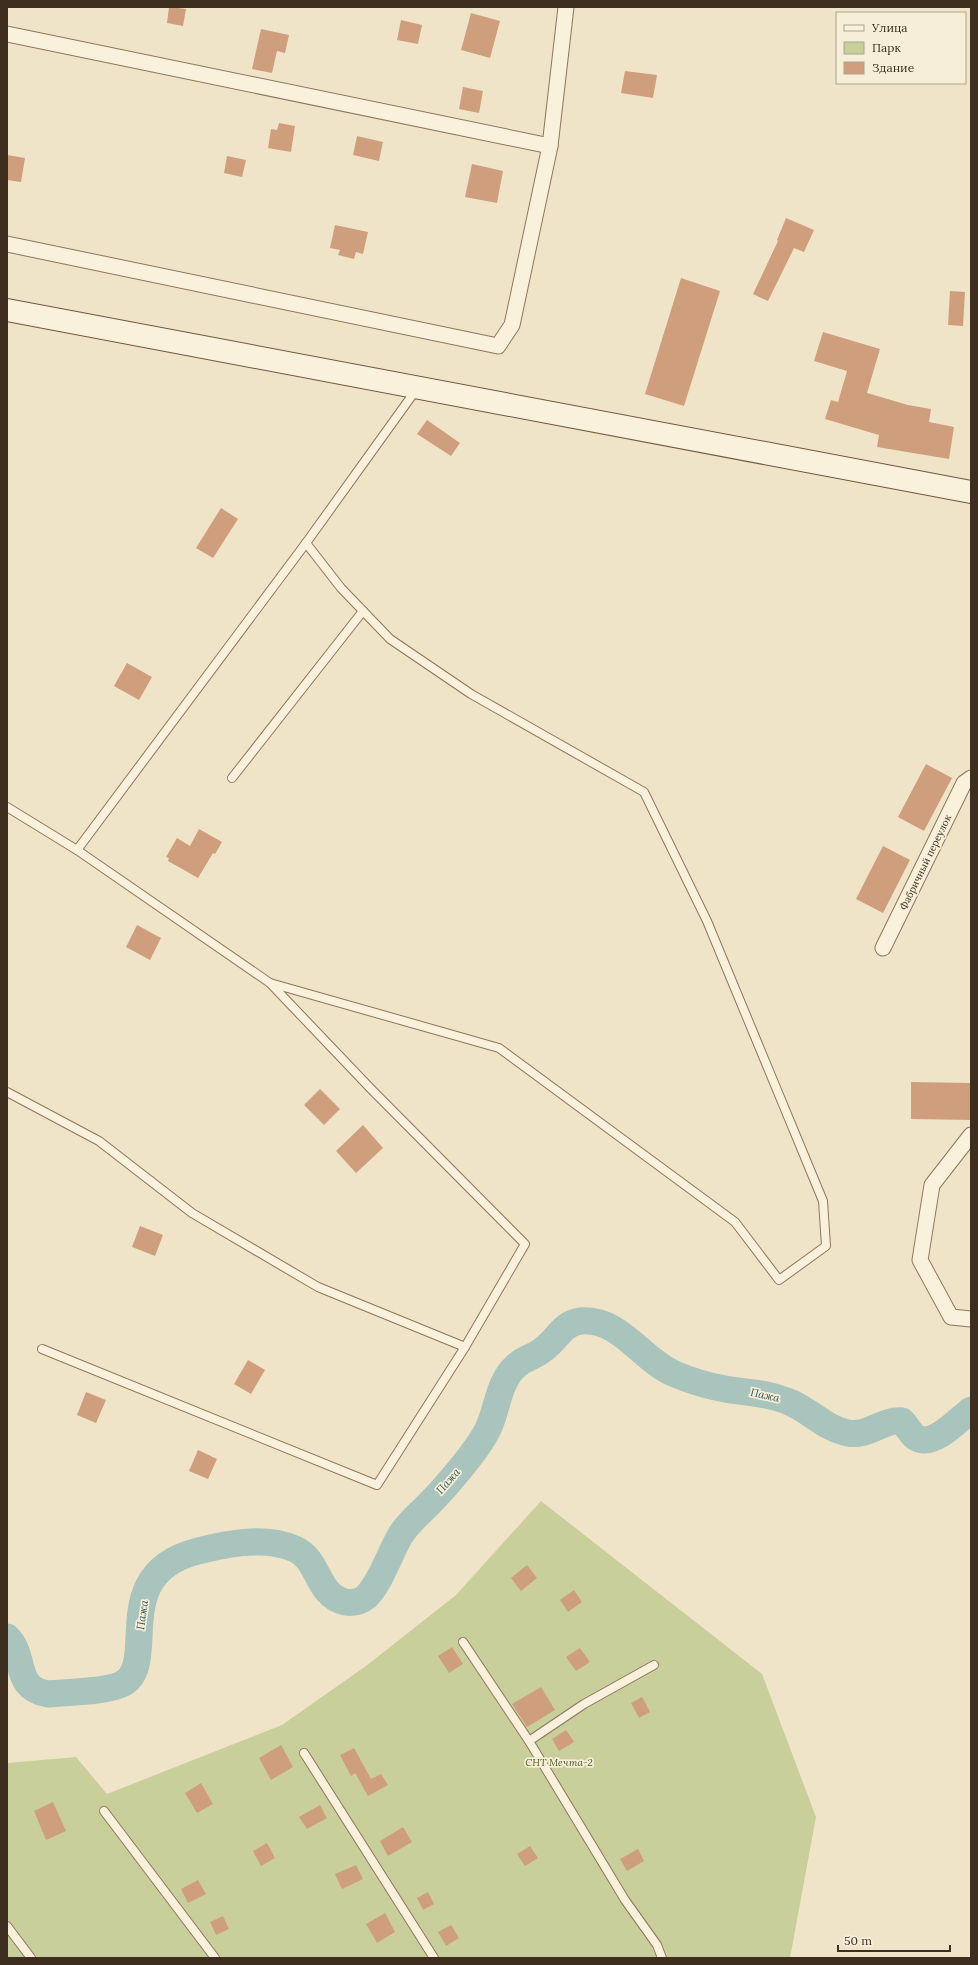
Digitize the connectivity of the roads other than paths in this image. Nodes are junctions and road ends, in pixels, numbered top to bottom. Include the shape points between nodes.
1 (566, 7) edge
2 (7, 34) edge
3 (550, 146) junction
4 (7, 244) edge
5 (7, 310) edge
6 (418, 388) junction
7 (971, 492) edge
8 (306, 543) junction
9 (363, 611) junction
10 (232, 778) dead end
11 (971, 778) edge
12 (7, 807) edge
13 (77, 850) junction
14 (883, 948) dead end
15 (270, 983) junction
16 (7, 1092) edge
17 (971, 1135) edge
18 (971, 1319) edge
19 (465, 1347) junction
20 (42, 1349) dead end
21 (463, 1642) dead end
22 (654, 1665) dead end
23 (529, 1741) junction
24 (304, 1753) dead end
25 (104, 1812) dead end
26 (7, 1926) edge
27 (31, 1958) edge
28 (215, 1958) edge
29 (434, 1958) edge
30 (662, 1958) edge

1 - 3 street
2 - 3 street
3 - 4 street via 512,325 498,346
5 - 6 main road
6 - 7 main road
6 - 8 lane
8 - 9 lane via 341,588
8 - 13 lane
9 - 10 lane
9 - 15 lane via 390,639 471,694 644,792 707,921 823,1201 826,1246 779,1280 735,1222 499,1048
11 - 14 street, Фабричный переулок via 964,783
12 - 13 lane
13 - 15 lane
15 - 19 lane via 372,1090 526,1244
16 - 19 lane via 99,1141 192,1213 318,1287
17 - 18 street via 932,1185 920,1260 951,1317
19 - 20 lane via 377,1485
21 - 23 lane
22 - 23 lane via 584,1704
23 - 30 lane via 626,1900 657,1945
24 - 29 lane
25 - 28 lane
26 - 27 lane

